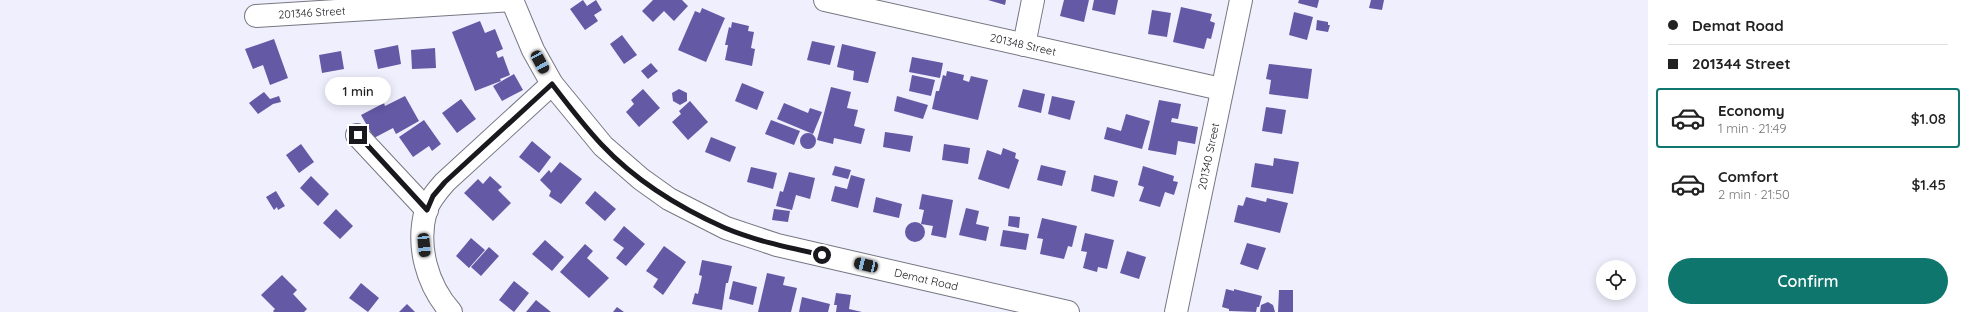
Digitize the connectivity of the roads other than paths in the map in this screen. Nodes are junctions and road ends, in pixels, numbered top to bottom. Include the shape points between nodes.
1 (512, 0) edge
2 (1033, 0) edge
3 (1241, 0) edge
4 (831, 1) edge
5 (256, 16) dead end
6 (1024, 45) junction
7 (552, 84) junction
8 (1222, 89) junction
9 (358, 135) dead end
10 (427, 210) junction
11 (451, 312) edge
12 (1068, 312) edge
13 (1176, 312) edge

1 - 5 street, 201346 Street
1 - 7 street, Demat Road via 533,50
2 - 6 street
3 - 8 street, 201340 Street
4 - 6 street, 201348 Street
6 - 8 street, 201348 Street
7 - 10 street via 445,182 433,196
7 - 12 street, Demat Road via 603,146 641,179 669,199 726,228 777,245
8 - 13 street, 201340 Street
9 - 10 street
10 - 11 street via 423,234 425,266

